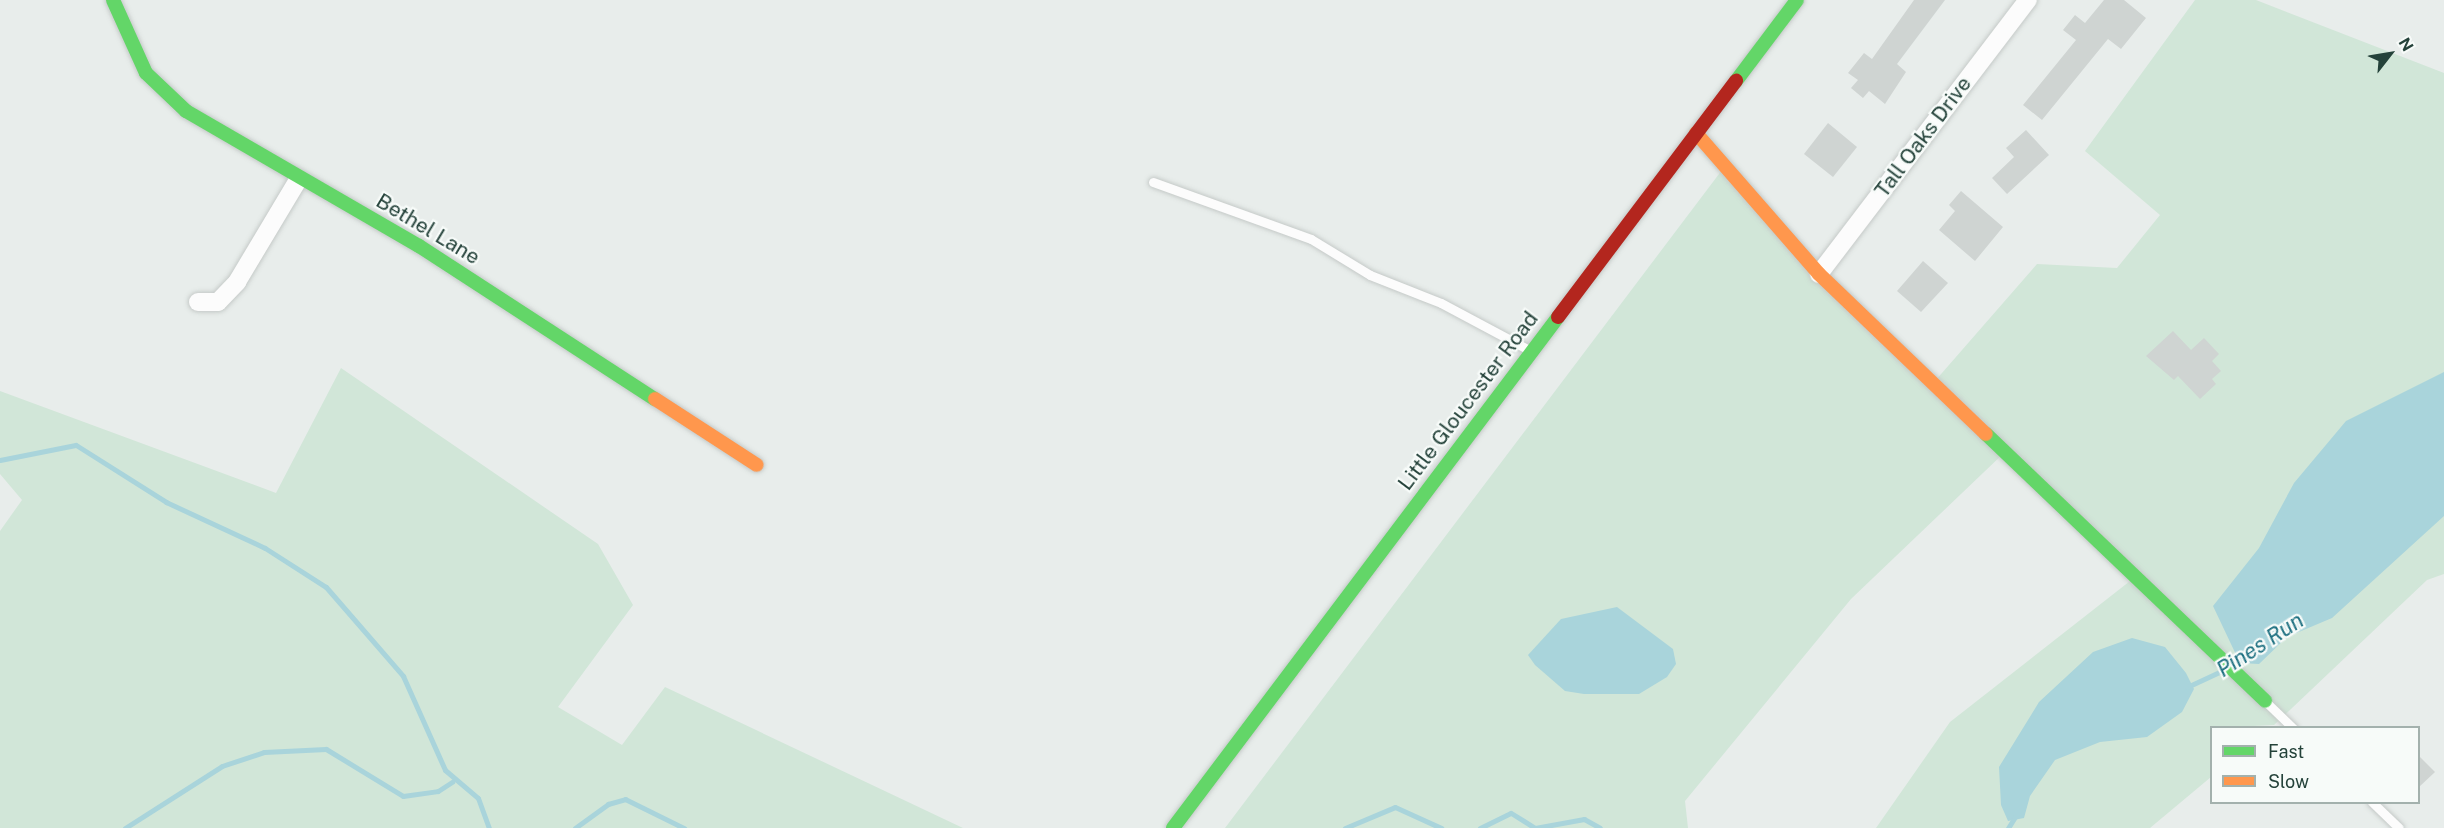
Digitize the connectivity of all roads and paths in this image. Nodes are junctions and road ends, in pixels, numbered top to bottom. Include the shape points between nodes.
1 (113, 0) edge
2 (1797, 0) edge
3 (2028, 0) edge
4 (1696, 133) junction
5 (298, 180) junction
6 (1153, 182) dead end
7 (1819, 274) junction
8 (198, 302) dead end
9 (1531, 351) junction
10 (757, 465) dead end
11 (2265, 701) joint
12 (2291, 726) edge
13 (2374, 804) edge
14 (1173, 828) edge
15 (2399, 828) edge

1 - 5 street, Bethel Lane via 138,58 161,93
2 - 4 street, Little Gloucester Road
3 - 7 street, Tall Oaks Drive
4 - 7 street
4 - 9 street, Little Gloucester Road
5 - 8 street via 237,282 218,302
5 - 10 street, Bethel Lane via 419,246
6 - 9 lane via 1311,239 1370,275 1441,303
7 - 11 street
9 - 14 street, Little Gloucester Road
11 - 12 lane
13 - 15 lane

